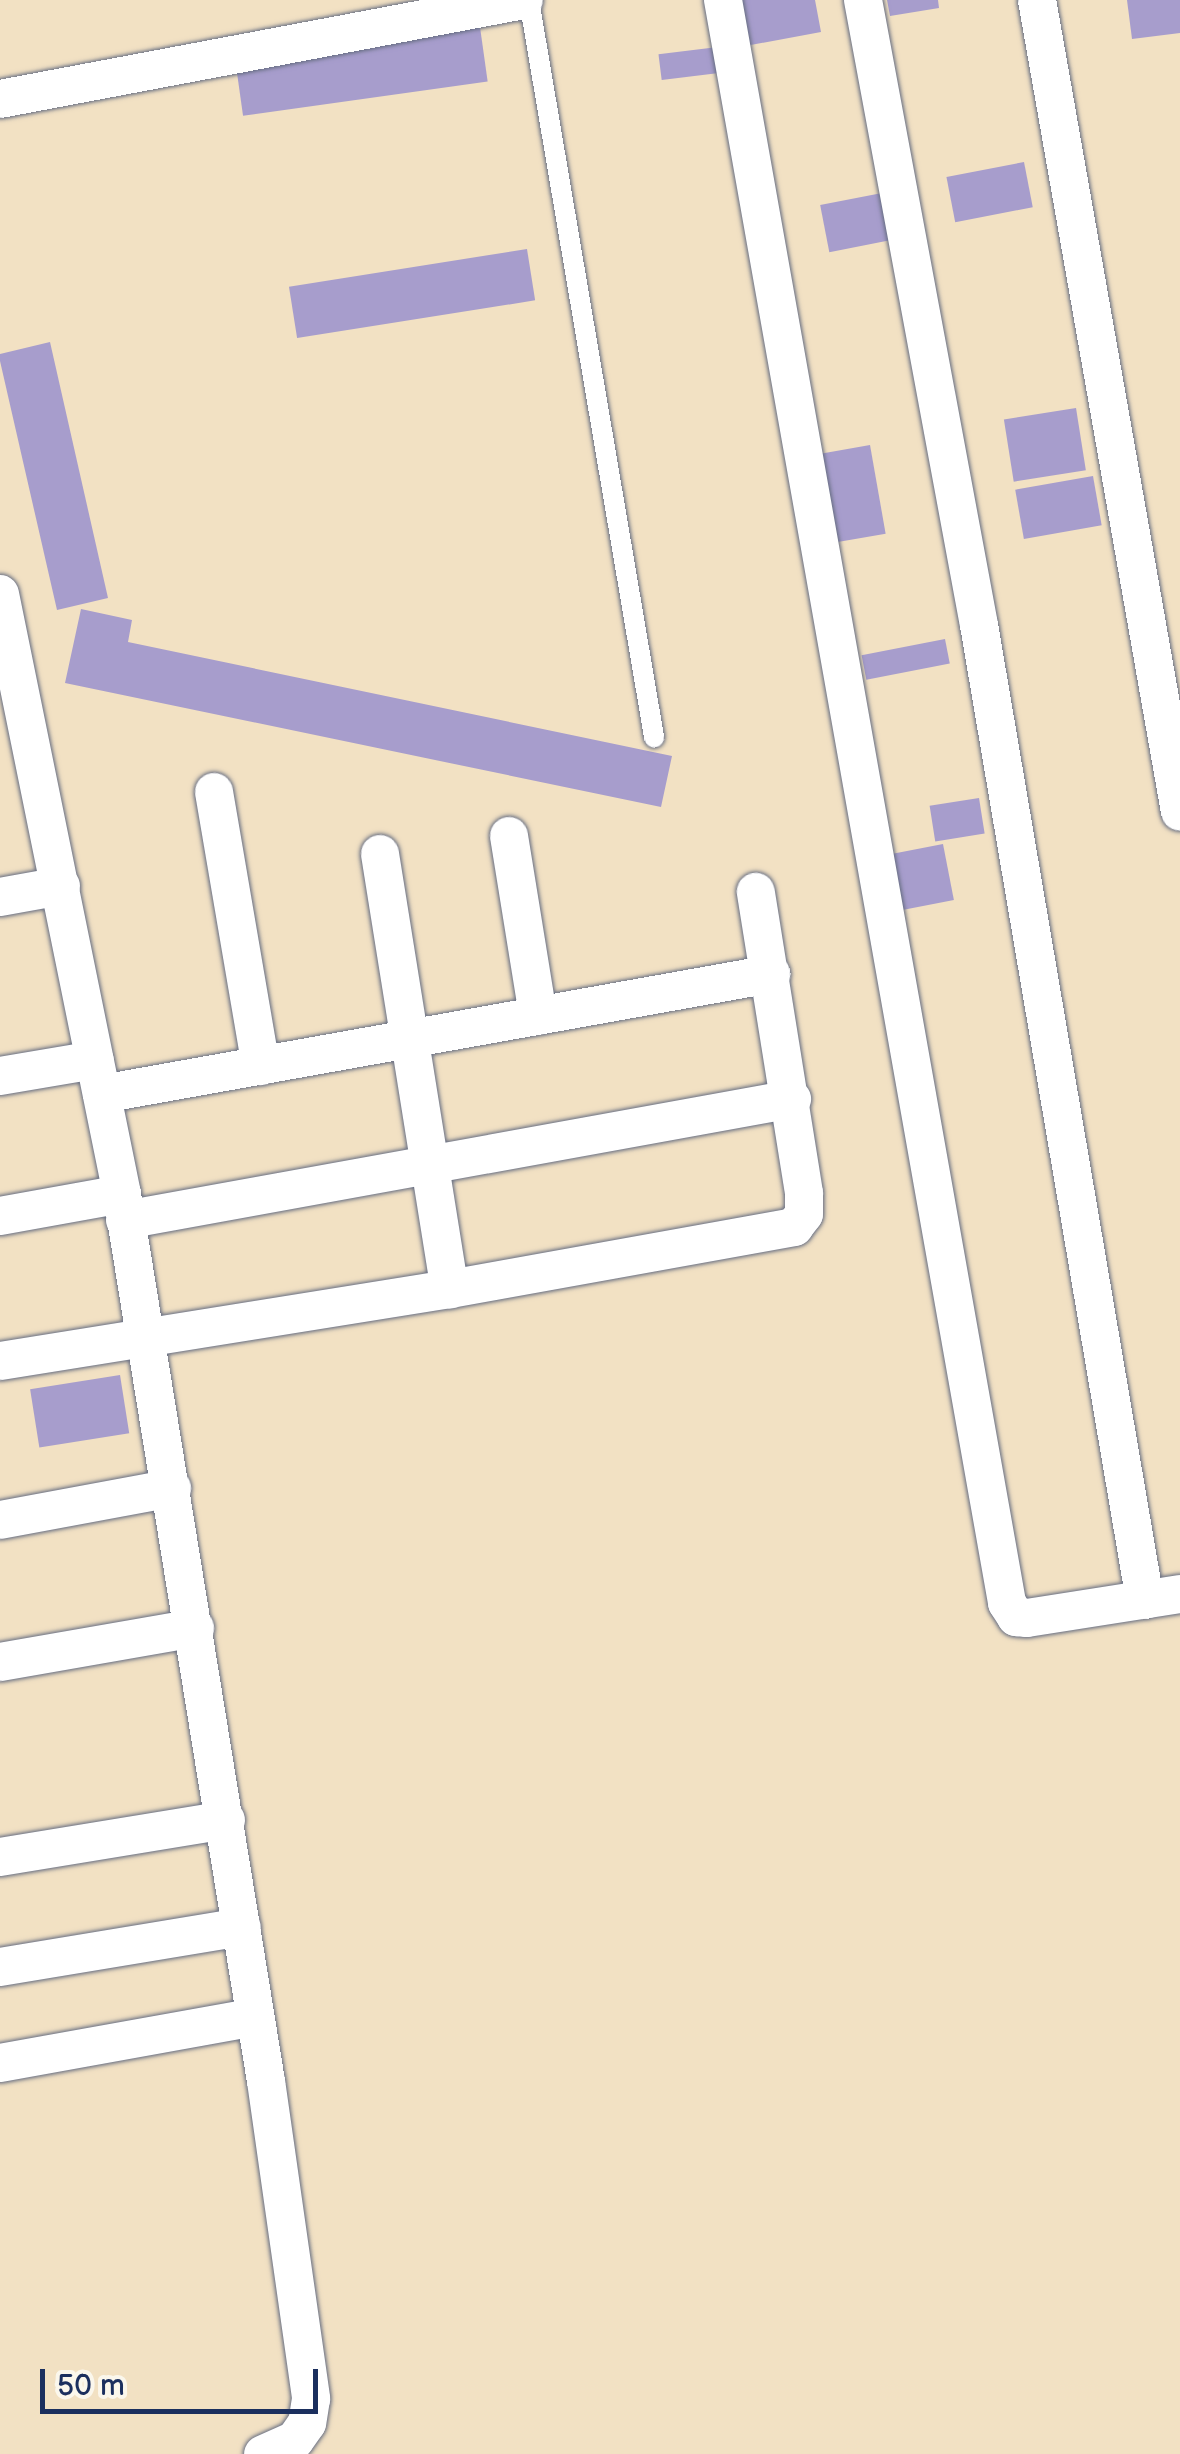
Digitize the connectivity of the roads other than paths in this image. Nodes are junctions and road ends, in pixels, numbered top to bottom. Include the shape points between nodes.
1 (526, 0) edge
2 (723, 0) edge
3 (863, 0) edge
4 (1037, 0) edge
5 (0, 99) edge
6 (0, 594) edge
7 (15, 736) edge
8 (654, 737) dead end
9 (214, 792) dead end
10 (1180, 812) edge
11 (510, 836) dead end
12 (380, 854) dead end
13 (61, 886) junction
14 (756, 892) dead end
15 (0, 897) edge
16 (770, 974) junction
17 (538, 1016) junction
18 (409, 1039) junction
19 (260, 1066) junction
20 (0, 1076) edge
21 (99, 1077) junction
22 (792, 1098) junction
23 (430, 1165) junction
24 (124, 1207) junction
25 (0, 1216) edge
26 (450, 1289) junction
27 (145, 1338) junction
28 (0, 1361) edge
29 (172, 1488) junction
30 (0, 1520) edge
31 (1162, 1597) edge
32 (195, 1628) junction
33 (0, 1662) edge
34 (226, 1820) junction
35 (0, 1857) edge
36 (242, 1927) junction
37 (0, 1968) edge
38 (255, 2017) junction
39 (0, 2063) edge
40 (263, 2454) edge

1 - 5 street
1 - 8 lane
2 - 31 street via 1007,1602 1016,1617 1027,1618
3 - 31 street
4 - 10 street
6 - 7 street
7 - 13 street
9 - 19 street
11 - 17 street
12 - 18 street
13 - 15 street
13 - 21 street
14 - 16 street
16 - 17 street
16 - 22 street
17 - 18 street
18 - 19 street
18 - 23 street
19 - 21 street
20 - 21 street
21 - 24 street
22 - 23 street
22 - 26 street via 804,1193 804,1214 794,1227
23 - 24 street
23 - 26 street
24 - 25 street
24 - 27 street
26 - 27 street
27 - 28 street
27 - 29 street
29 - 30 street
29 - 32 street
32 - 33 street
32 - 34 street
34 - 35 street
34 - 36 street
36 - 37 street
36 - 38 street
38 - 39 street
38 - 40 street via 311,2399 296,2440

